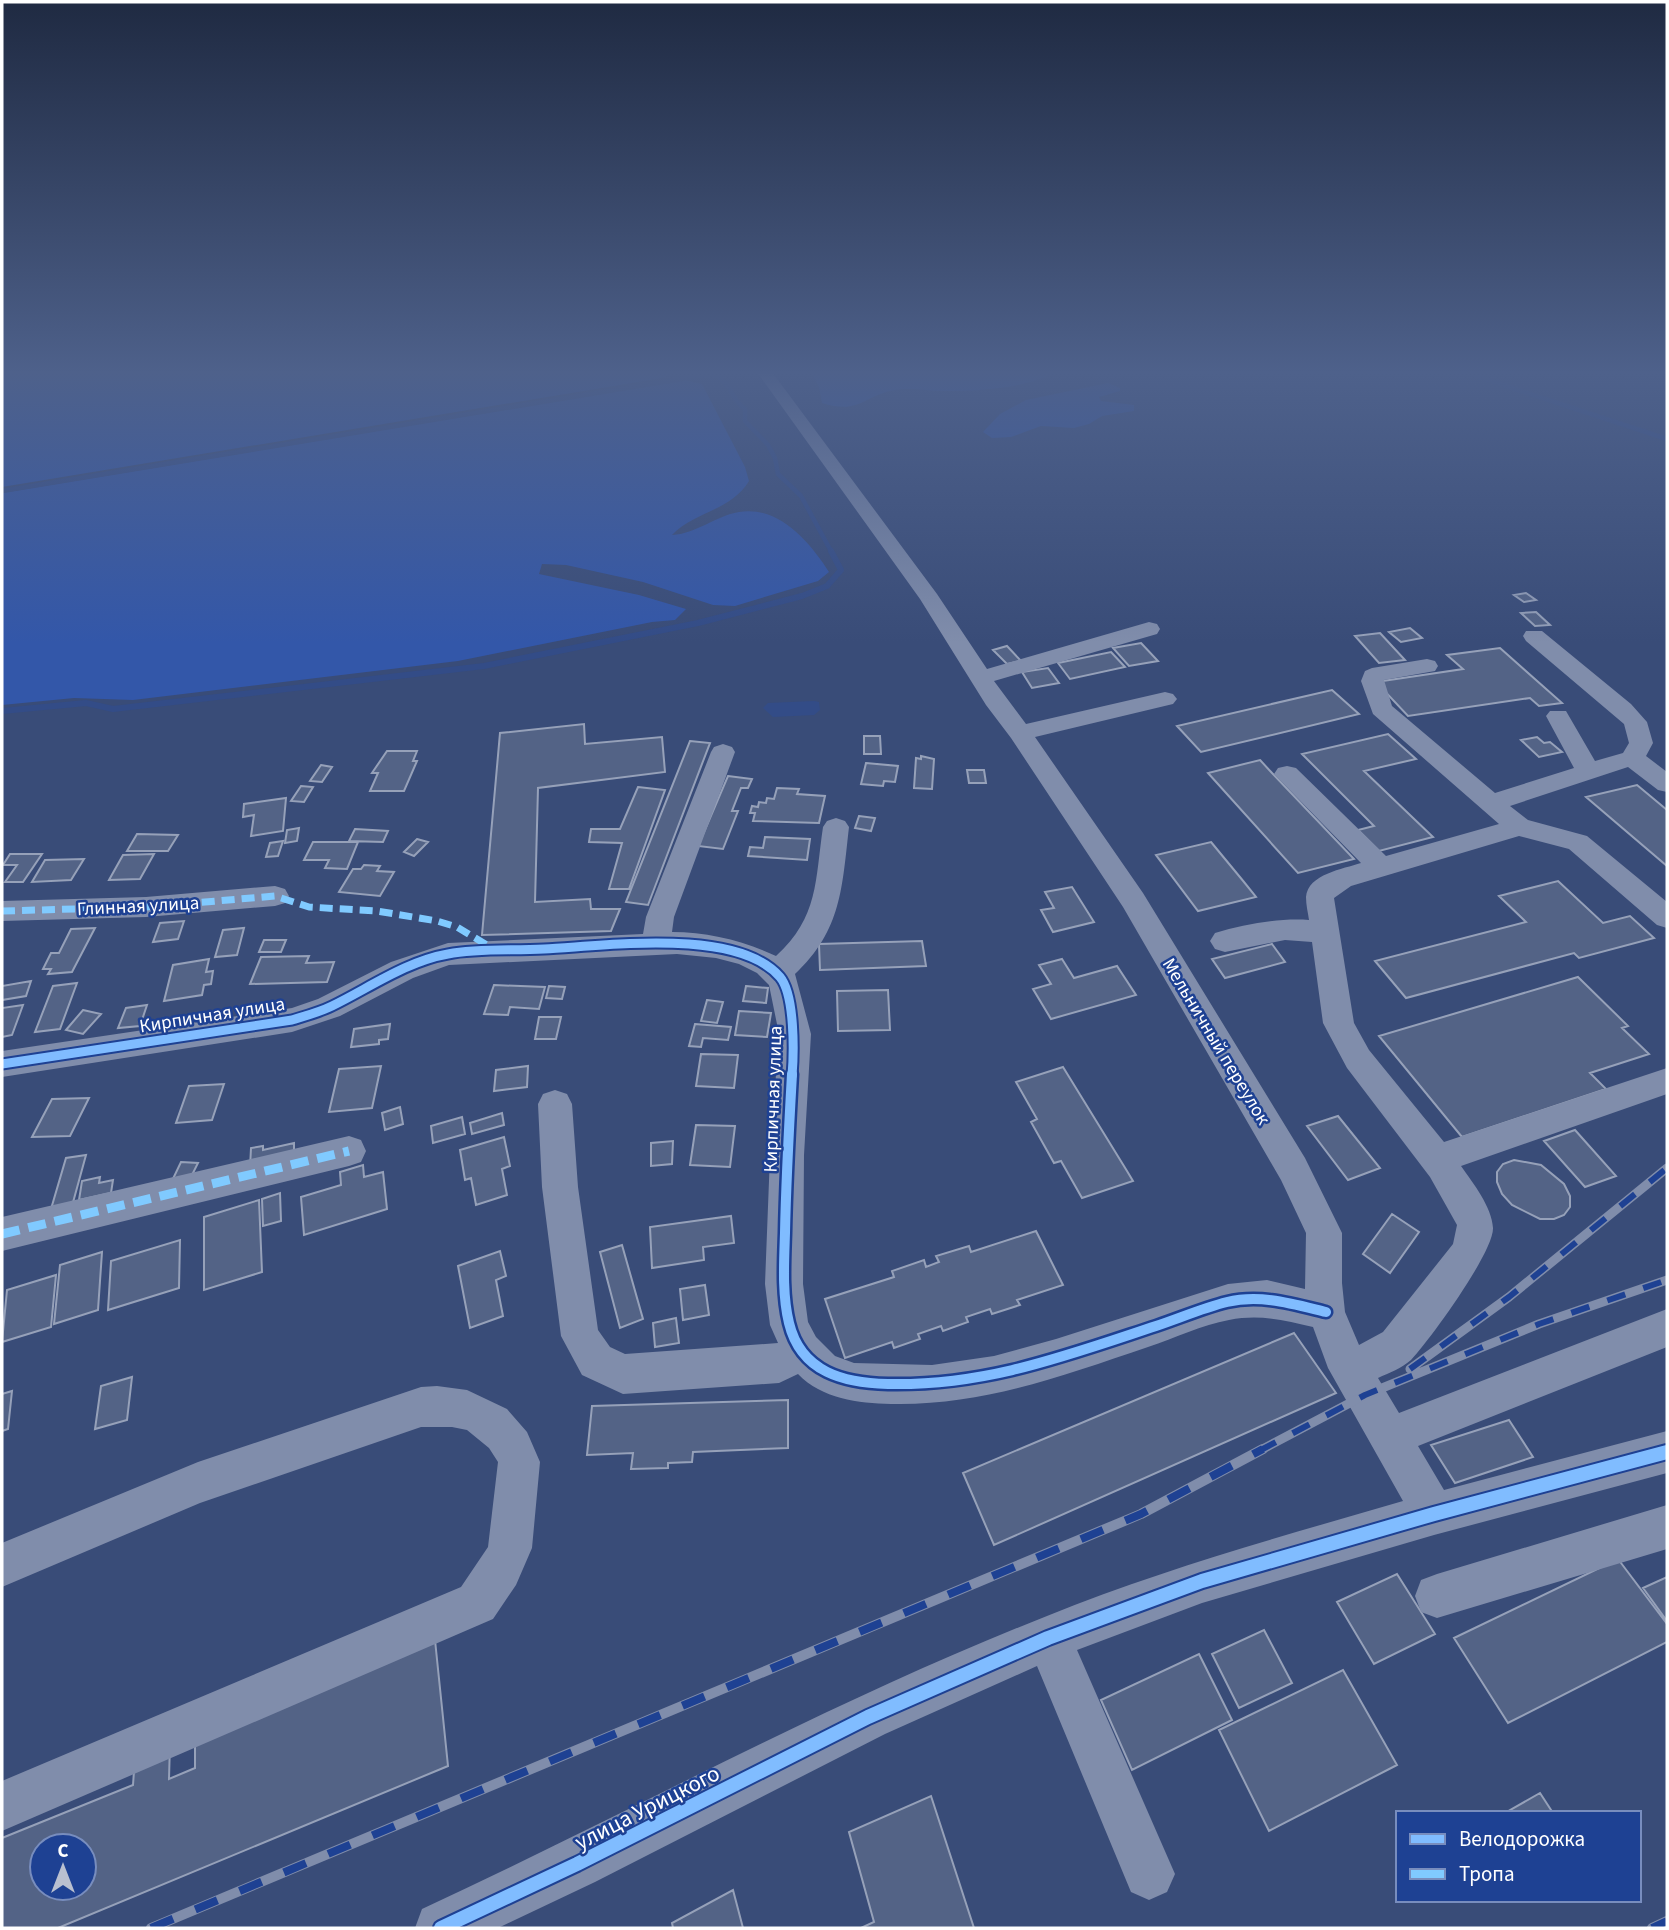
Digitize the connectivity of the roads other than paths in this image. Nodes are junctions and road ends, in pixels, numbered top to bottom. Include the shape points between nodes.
1 (830, 462) edge
2 (1149, 629) dead end
3 (1534, 636) dead end
4 (1427, 667) dead end
5 (981, 678) junction
6 (1164, 699) dead end
7 (1558, 716) dead end
8 (1020, 733) junction
9 (723, 752) dead end
10 (1632, 758) junction
11 (1588, 771) junction
12 (1287, 774) dead end
13 (1667, 785) edge
14 (1491, 803) junction
15 (836, 827) dead end
16 (1519, 827) junction
17 (1381, 867) junction
18 (275, 896) dead end
19 (1663, 909) edge
20 (2, 911) edge
21 (1324, 932) junction
22 (1226, 941) dead end
23 (656, 944) junction
24 (776, 974) junction
25 (2, 1064) edge
26 (1667, 1081) edge
27 (555, 1104) dead end
28 (349, 1150) dead end
29 (1436, 1160) junction
30 (2, 1234) edge
31 (1326, 1312) junction
32 (1667, 1328) edge
33 (802, 1351) junction
34 (1350, 1368) junction
35 (1390, 1437) junction
36 (1667, 1452) edge
37 (1434, 1514) junction
38 (1667, 1527) edge
39 (2, 1565) edge
40 (1437, 1596) dead end
41 (1048, 1638) junction
42 (2, 1806) edge
43 (1149, 1874) dead end
44 (441, 1928) edge

1 - 5 street, Мельничный переулок via 930,598
2 - 5 street
3 - 10 street via 1635,722 1641,743
4 - 14 street via 1373,676 1377,701 1387,715
5 - 8 street, Мельничный переулок
6 - 8 street
7 - 11 street
8 - 31 street, Мельничный переулок via 1133,900 1293,1169 1324,1233
9 - 23 street via 660,916
10 - 11 street
10 - 13 street
11 - 14 street
12 - 17 street
14 - 16 street
15 - 24 street via 817,929
16 - 17 street
16 - 19 street via 1578,842
17 - 21 street via 1322,890
18 - 20 street, Глинная улица via 146,907
21 - 22 street via 1285,929
21 - 29 street via 1345,1036
23 - 24 street, Кирпичная улица via 716,947 747,955
23 - 25 street, Кирпичная улица via 448,954 292,1020
24 - 33 street, Кирпичная улица via 783,980 795,1034 784,1284 789,1325
26 - 29 street
27 - 33 street via 559,1187 580,1336 596,1361 623,1374 779,1363
28 - 30 street
29 - 34 street via 1470,1209 1473,1241 1397,1346
31 - 33 street, Кирпичная улица via 1267,1298 1228,1301 1055,1359 994,1376 932,1385 854,1383 822,1371
31 - 34 street, Мельничный переулок
32 - 35 street
34 - 35 street, Мельничный переулок
35 - 37 street, Мельничный переулок
36 - 37 street, улица Урицкого
37 - 41 street, улица Урицкого via 1202,1581
38 - 40 street
39 - 42 street via 198,1483 421,1408 445,1404 463,1408 500,1427 520,1464 510,1548 495,1580 477,1603
41 - 43 street
41 - 44 street, улица Урицкого via 868,1717

